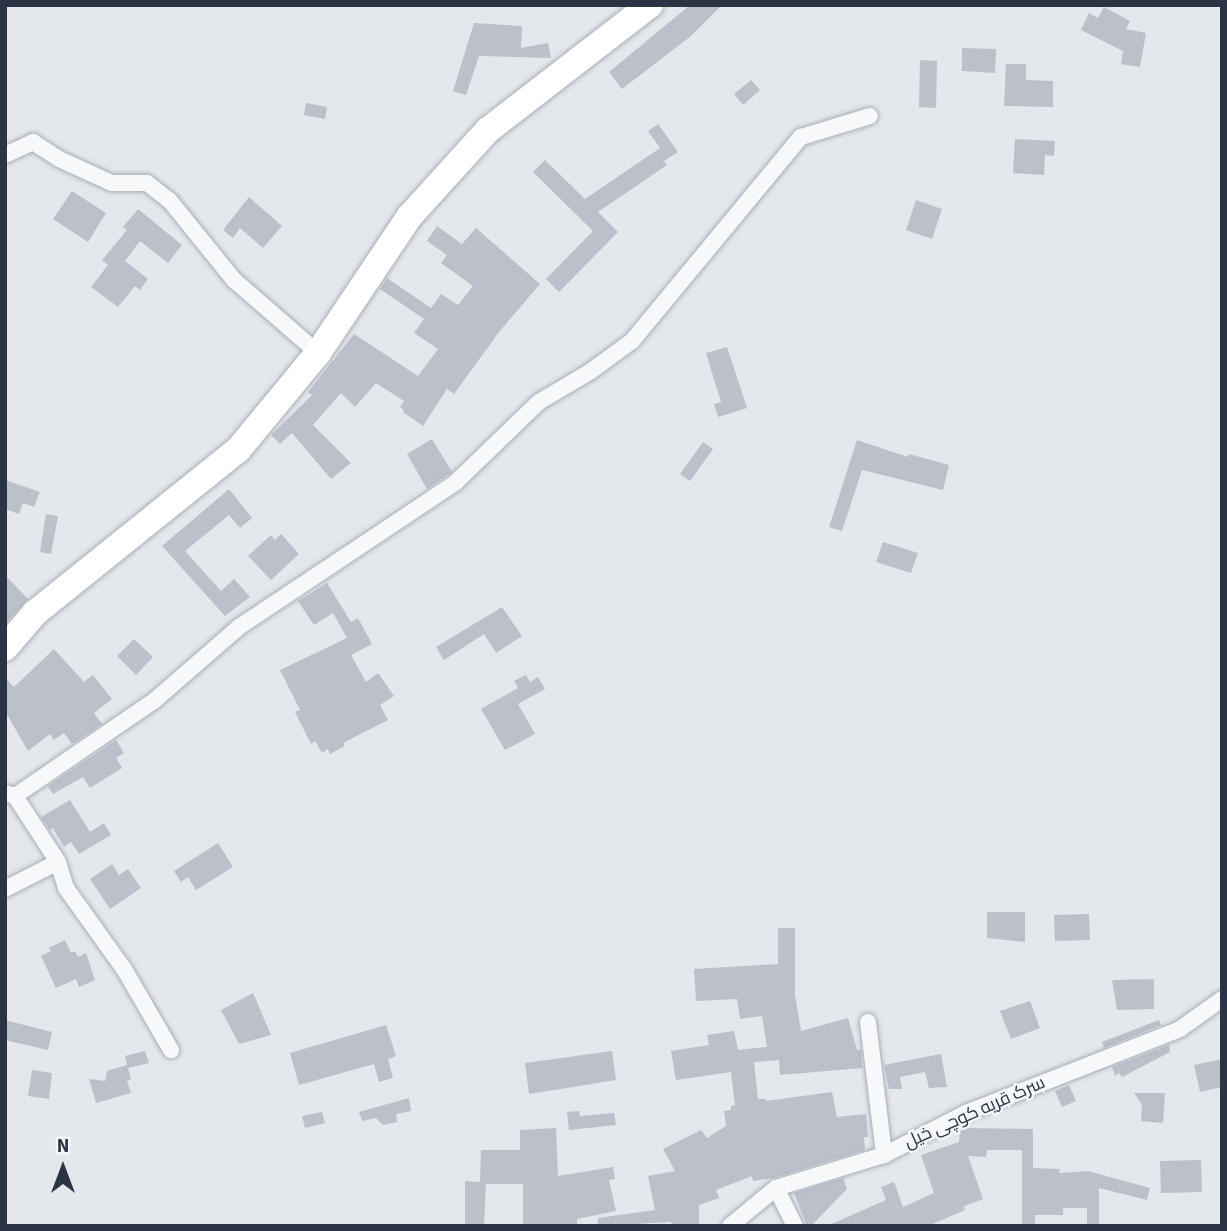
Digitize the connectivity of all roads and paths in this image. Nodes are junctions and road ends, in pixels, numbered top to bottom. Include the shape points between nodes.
1 (650, 5) edge
2 (870, 116) dead end
3 (5, 155) edge
4 (318, 353) junction
5 (5, 648) edge
6 (10, 795) edge
7 (58, 862) junction
8 (5, 889) edge
9 (1222, 999) edge
10 (868, 1022) dead end
11 (172, 1050) dead end
12 (884, 1155) junction
13 (776, 1188) junction
14 (730, 1226) edge
15 (795, 1226) edge

1 - 4 highway via 488,130 409,217
2 - 6 street via 801,136 632,341 539,402 455,483 239,627 155,700
3 - 4 street via 33,142 112,183 147,183 170,201 234,280
4 - 5 highway via 238,450 35,613
6 - 7 street
7 - 8 street
7 - 11 street via 66,888 124,969
9 - 12 street, سرک قریه کوچی خیل via 1180,1029 966,1113
10 - 12 street
12 - 13 street, سرک قریه کوچی خیل
13 - 14 street, سرک قریه کوچی خیل
13 - 15 street

